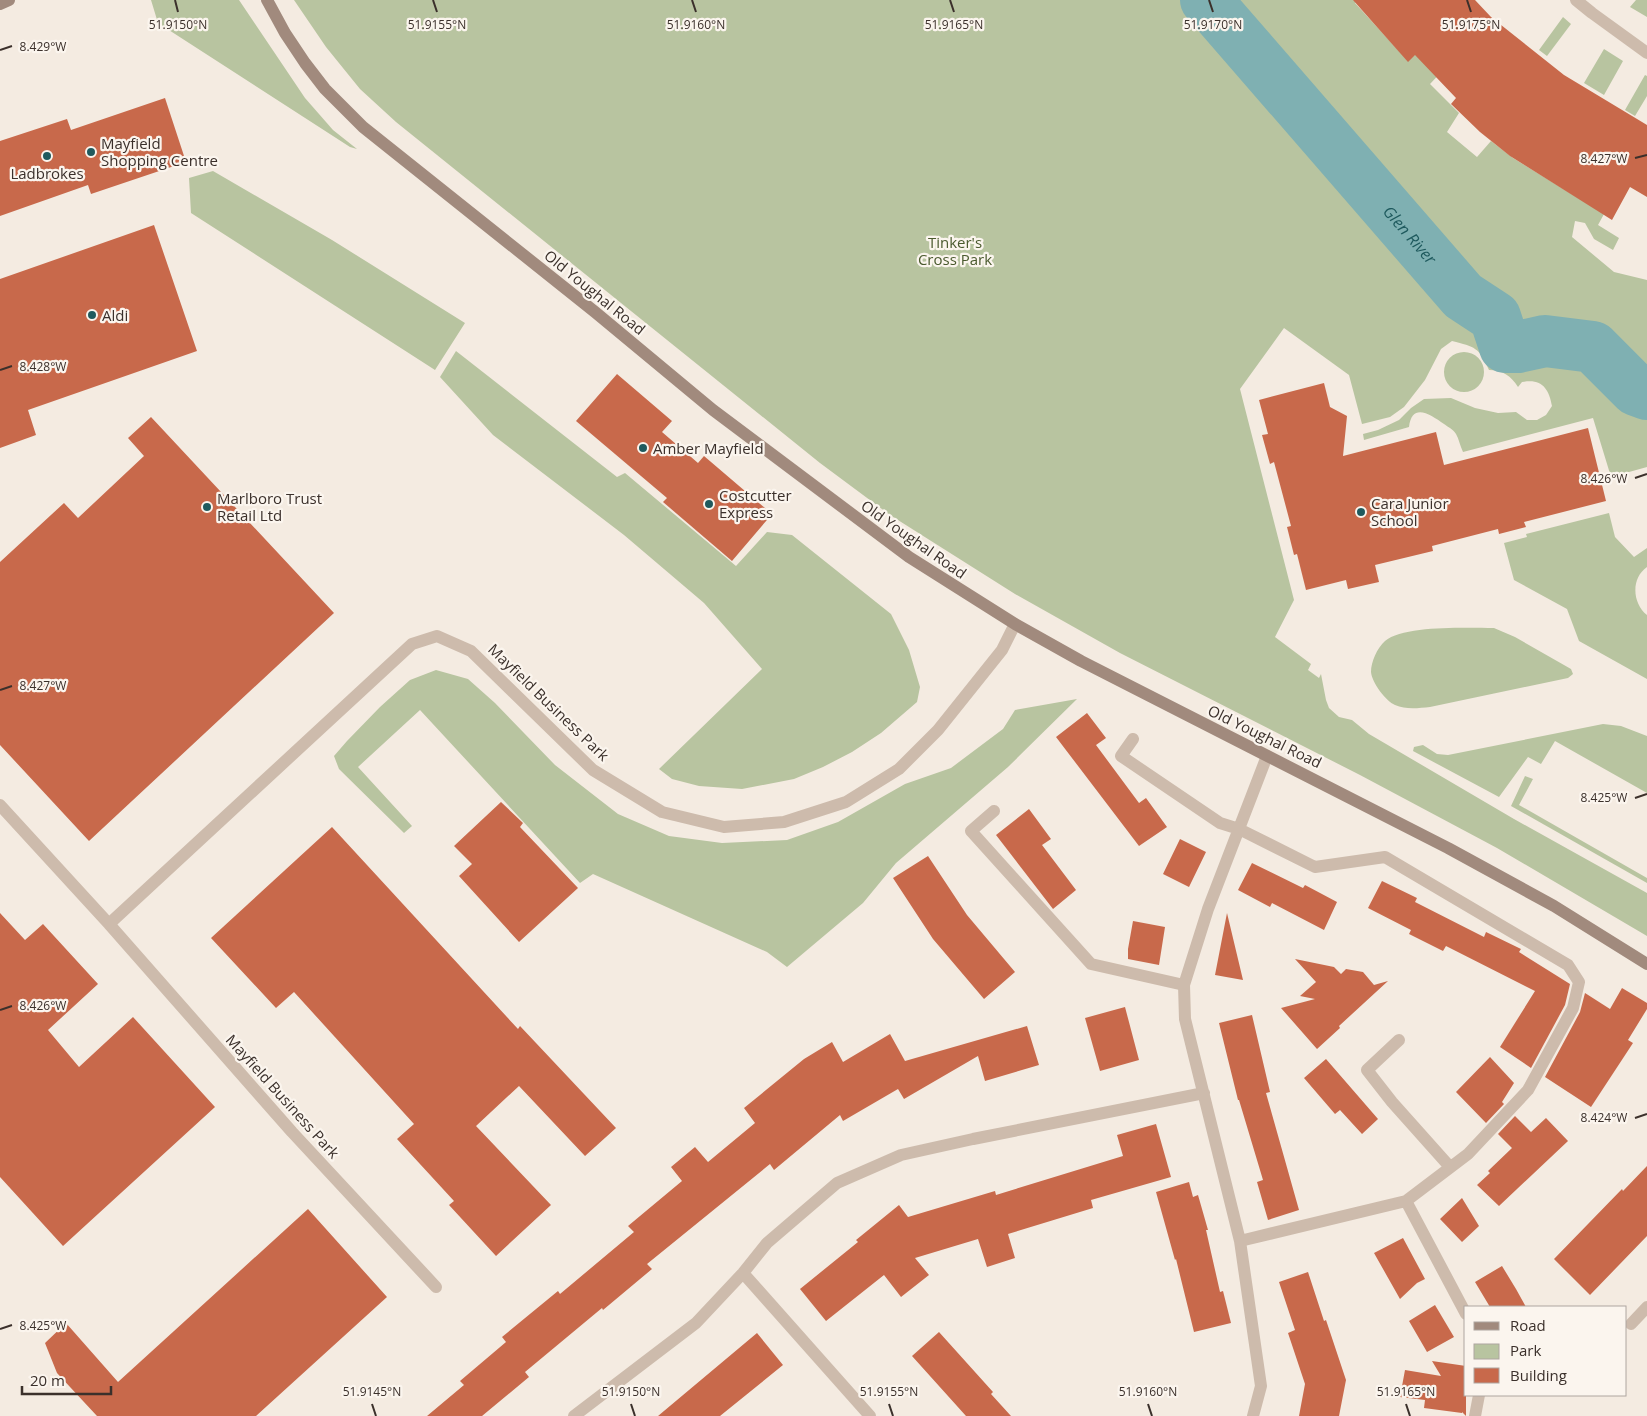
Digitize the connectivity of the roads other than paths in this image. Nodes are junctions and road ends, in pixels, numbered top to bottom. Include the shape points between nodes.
1 (9, 0) edge
2 (267, 0) edge
3 (1576, 0) edge
4 (0, 4) edge
5 (1647, 53) edge
6 (1015, 624) junction
7 (1133, 739) dead end
8 (1267, 756) junction
9 (0, 805) edge
10 (994, 811) dead end
11 (1239, 828) junction
12 (109, 924) junction
13 (1647, 964) edge
14 (1184, 985) junction
15 (1399, 1040) dead end
16 (1204, 1093) junction
17 (1450, 1167) junction
18 (1406, 1201) junction
19 (1240, 1241) junction
20 (743, 1273) junction
21 (436, 1288) dead end
22 (1647, 1307) edge
23 (1464, 1309) edge
24 (1631, 1324) dead end
25 (1478, 1396) edge
26 (574, 1416) edge
27 (870, 1416) edge
28 (1253, 1416) edge
29 (1475, 1416) edge

1 - 4 main road
2 - 6 main road, Old Youghal Road via 305,63 325,89 363,127 713,410 909,557
3 - 5 street
6 - 8 main road, Old Youghal Road
6 - 12 street, Mayfield Business Park via 1002,650 938,730 899,769 846,802 784,822 724,827 662,812 593,770 471,651 437,636 412,644
7 - 11 street via 1121,756 1220,823
8 - 11 street
8 - 13 main road, Old Youghal Road via 1554,906
9 - 12 street, Mayfield Business Park
10 - 14 street via 971,832 1091,964
11 - 14 street
11 - 17 street via 1315,867 1385,857 1568,965 1579,982 1573,1008 1528,1090 1468,1154
12 - 21 street, Mayfield Business Park via 292,1132
14 - 16 street via 1185,1019
15 - 17 street via 1367,1070
16 - 19 street
16 - 20 street via 901,1156 837,1183 767,1243
17 - 18 street
18 - 19 street
18 - 23 street
19 - 28 street via 1261,1386
20 - 26 street via 696,1323
20 - 27 street
22 - 24 street
25 - 29 street

